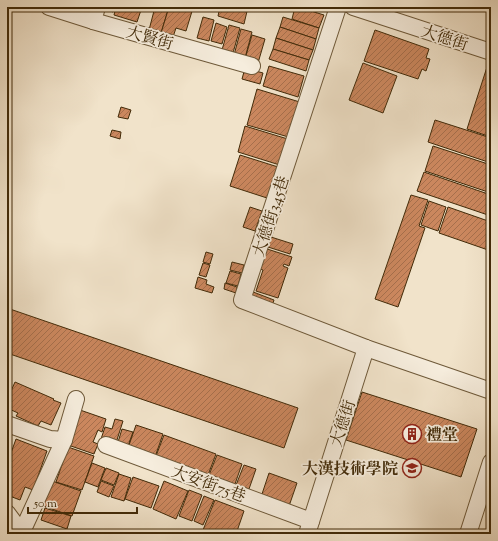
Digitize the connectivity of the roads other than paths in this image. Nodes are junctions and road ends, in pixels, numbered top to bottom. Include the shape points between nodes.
1 (49, 7) edge
2 (338, 7) edge
3 (353, 7) edge
4 (95, 14) edge
5 (491, 52) edge
6 (252, 66) dead end
7 (366, 348) junction
8 (491, 391) edge
9 (76, 399) dead end
10 (7, 424) edge
11 (64, 440) junction
12 (106, 445) dead end
13 (491, 462) edge
14 (7, 513) edge
15 (309, 527) edge
16 (22, 534) edge
17 (468, 534) edge

1 - 4 street, 大賢街
2 - 7 street, 大德街345巷 via 242,300
3 - 5 street, 大德街
4 - 6 street, 大賢街
7 - 8 street
7 - 15 street, 大德街
9 - 11 street
10 - 11 street via 50,440
11 - 16 street
12 - 15 street, 大安街75巷
13 - 17 street
14 - 16 street

